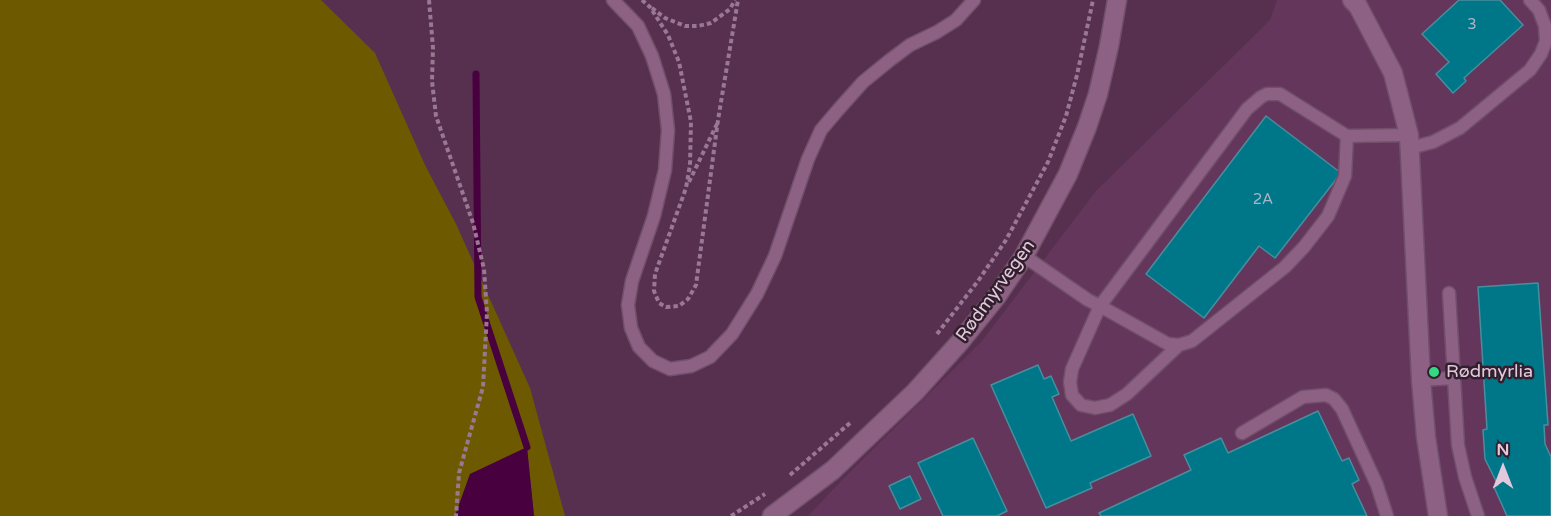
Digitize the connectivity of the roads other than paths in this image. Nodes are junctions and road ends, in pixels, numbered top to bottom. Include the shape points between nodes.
1 (614, 0) edge
2 (975, 0) edge
3 (1118, 0) edge
4 (1352, 0) edge
5 (1530, 0) edge
6 (1347, 136) junction
7 (1409, 141) junction
8 (1024, 256) junction
9 (1449, 293) dead end
10 (1100, 306) junction
11 (1179, 345) junction
12 (1454, 378) junction
13 (1421, 380) junction
14 (1242, 433) dead end
15 (772, 516) edge
16 (1388, 516) edge
17 (1438, 516) edge
18 (1478, 516) edge

1 - 2 lane via 638,26 664,94 668,130 665,170 628,305 639,347 653,361 670,369 691,366 710,357 732,334 775,256 808,159 822,130 838,110 890,60 956,20
3 - 8 street, Rødmyrvegen via 1087,127 1068,174
4 - 7 street via 1393,73
5 - 7 lane via 1539,10 1546,40 1530,70 1460,128 1433,142
6 - 7 lane
6 - 10 lane via 1280,94 1261,97 1247,109
6 - 11 lane via 1345,176 1328,216 1304,247 1201,336
7 - 13 street
8 - 10 lane
8 - 15 street, Rødmyrvegen via 997,296 915,393 832,470
9 - 12 lane
10 - 11 lane via 1168,344
10 - 11 lane via 1072,369 1072,395 1081,405 1110,405
12 - 13 lane
12 - 18 lane via 1458,444
13 - 17 street
14 - 16 lane via 1303,397 1326,395 1334,399 1342,409

